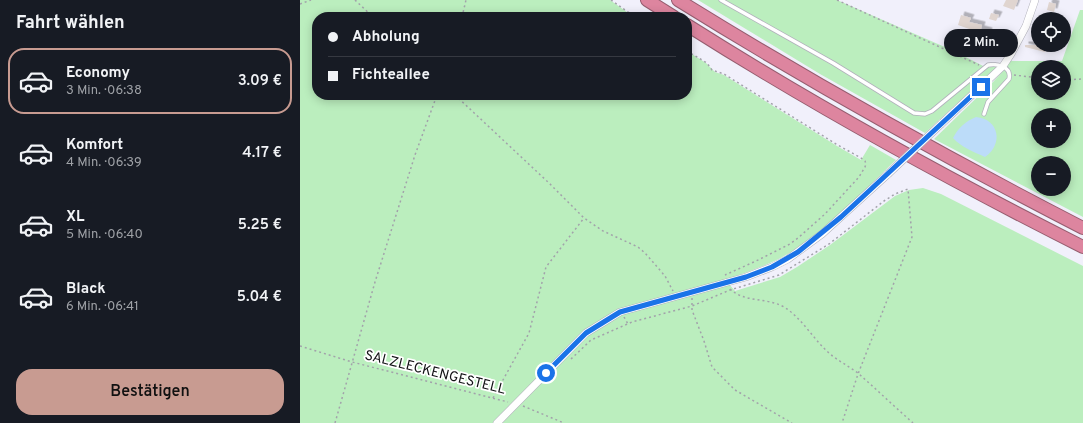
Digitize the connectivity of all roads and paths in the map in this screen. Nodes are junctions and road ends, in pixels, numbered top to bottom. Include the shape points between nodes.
1 (311, 0) edge
2 (355, 0) edge
3 (466, 0) edge
4 (611, 0) edge
5 (647, 0) edge
6 (678, 0) edge
7 (721, 0) edge
8 (837, 0) edge
9 (1035, 0) edge
10 (300, 4) edge
11 (368, 12) edge
12 (463, 12) edge
13 (628, 12) edge
14 (666, 12) edge
15 (692, 28) edge
16 (692, 54) edge
17 (1002, 66) junction
18 (984, 68) junction
19 (1009, 74) junction
20 (1031, 77) edge
21 (1083, 79) edge
22 (1071, 80) edge
23 (435, 100) edge
24 (460, 100) edge
25 (984, 114) dead end
26 (584, 218) junction
27 (1083, 228) edge
28 (1083, 247) edge
29 (726, 283) junction
30 (730, 290) junction
31 (693, 292) junction
32 (675, 297) junction
33 (692, 306) junction
34 (300, 346) edge
35 (352, 362) junction
36 (568, 362) dead end
37 (858, 374) junction
38 (493, 398) junction
39 (526, 401) dead end
40 (518, 404) junction
41 (335, 423) edge
42 (497, 423) edge
43 (564, 423) edge
44 (792, 423) edge
45 (842, 423) edge
46 (913, 423) edge

1 - 10 path
2 - 11 path
3 - 12 path
4 - 13 path
5 - 14 highway
6 - 27 highway via 900,132
7 - 18 lane via 833,63 914,113 925,114 932,111
8 - 18 path
9 - 17 street via 1026,26
15 - 28 highway via 899,150
16 - 29 path via 712,70 724,74 866,164 859,177 809,229 790,244 725,274
17 - 18 lane via 993,64
17 - 19 lane
17 - 29 street, bridge via 812,242 788,259
19 - 20 path
19 - 25 lane via 1009,79 988,102
21 - 22 path
23 - 35 path via 415,155
24 - 26 path
26 - 32 path via 645,253 668,280
26 - 38 path via 546,267 529,333
29 - 30 path
29 - 31 street
30 - 33 path
30 - 37 path via 742,297 763,300 784,308 793,314 829,353
30 - 37 path via 779,275 829,244 884,201 908,189 912,237
31 - 32 street
31 - 33 path
32 - 40 street via 620,312 586,333
33 - 36 path via 632,322 591,340
33 - 44 path via 712,367 735,390
34 - 35 path, SALZLECKENGESTELL
35 - 38 path, SALZLECKENGESTELL
35 - 41 path
37 - 45 path
37 - 46 path
38 - 40 path, SALZLECKENGESTELL
39 - 40 path
40 - 42 street
40 - 43 path, SALZLECKENGESTELL

